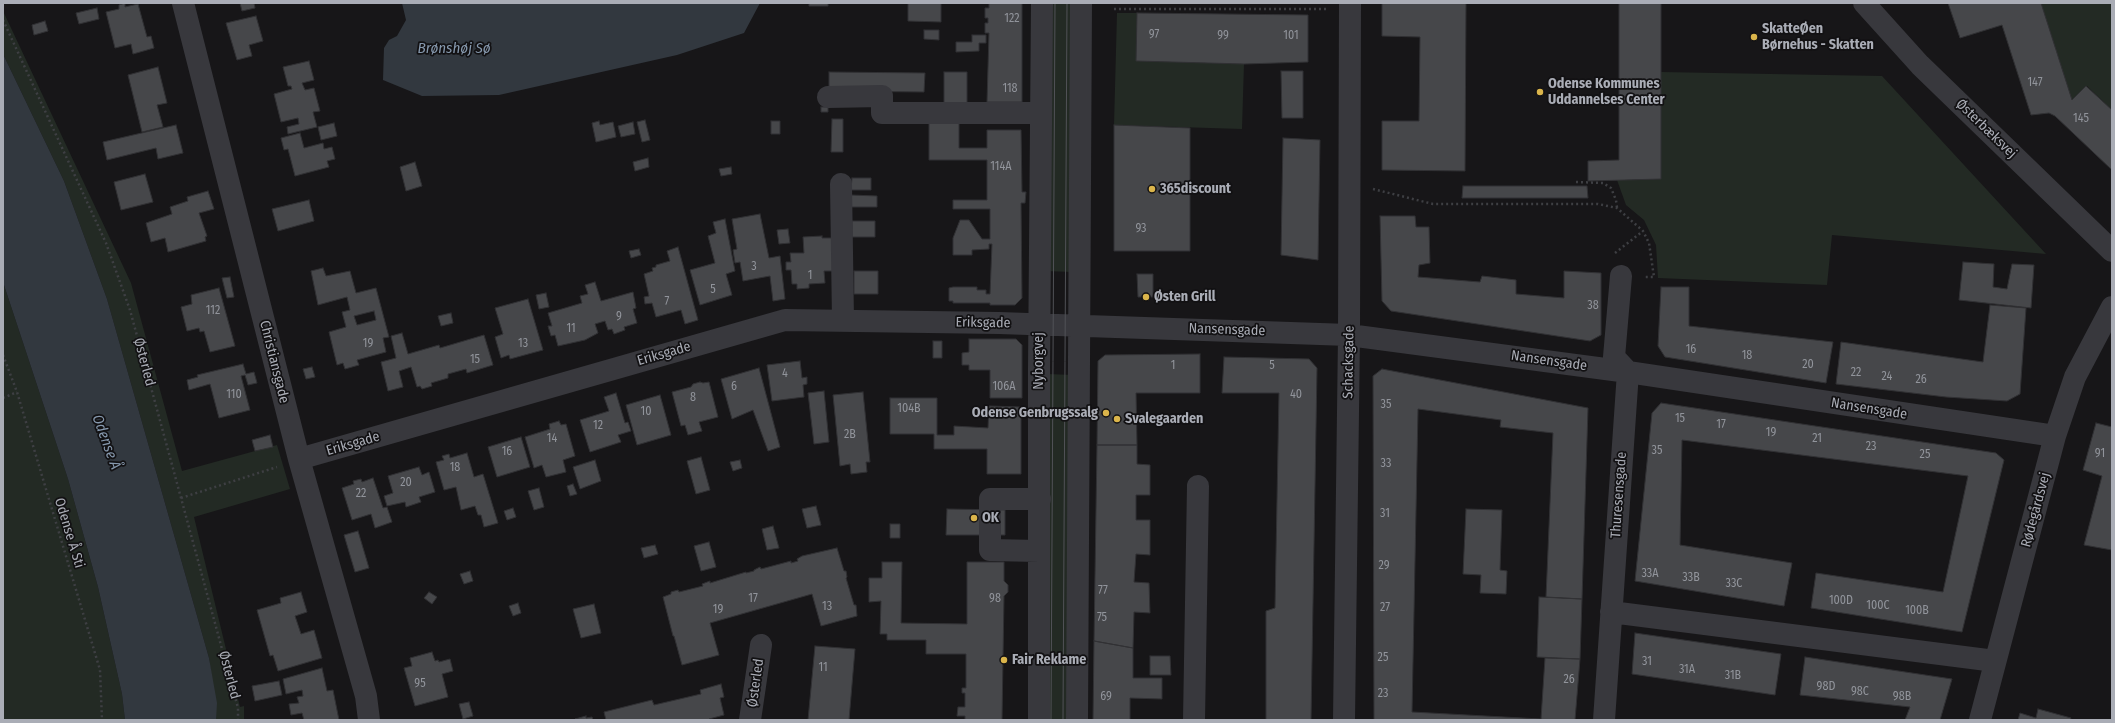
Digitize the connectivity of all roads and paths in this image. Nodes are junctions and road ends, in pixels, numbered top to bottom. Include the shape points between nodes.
1 (183, 3) edge
2 (1042, 3) edge
3 (1082, 3) edge
4 (1864, 3) edge
5 (1350, 6) edge
6 (1114, 9) dead end
7 (3, 20) edge
8 (828, 97) dead end
9 (1041, 113) junction
10 (1576, 182) dead end
11 (1349, 183) junction
12 (841, 184) dead end
13 (1617, 208) junction
14 (1643, 231) junction
15 (2112, 251) edge
16 (1611, 256) dead end
17 (1621, 276) joint
18 (2112, 307) edge
19 (843, 321) junction
20 (1039, 324) junction
21 (1081, 326) junction
22 (1349, 335) junction
23 (3, 355) edge
24 (1628, 372) junction
25 (17, 392) junction
26 (3, 398) edge
27 (2055, 436) junction
28 (299, 459) junction
29 (1198, 486) dead end
30 (181, 498) junction
31 (1040, 499) junction
32 (1039, 551) junction
33 (1611, 612) junction
34 (761, 645) dead end
35 (1995, 662) junction
36 (102, 720) edge
37 (238, 720) edge
38 (370, 720) edge
39 (750, 720) edge
40 (1038, 720) edge
41 (1077, 720) edge
42 (1194, 720) edge
43 (1344, 720) edge
44 (1604, 720) edge
45 (1980, 720) edge

1 - 28 street, Christiansgade
2 - 9 street, Nyborgvej
3 - 21 street
4 - 15 street, Østerbæksvej via 1920,65
5 - 6 path
5 - 11 street, Schacksgade
7 - 30 path, Østerled via 106,243 130,310
8 - 9 street via 882,96 882,113
9 - 20 street, Nyborgvej
10 - 13 path via 1604,183 1611,188
11 - 13 path via 1433,204 1598,204
11 - 22 street, Schacksgade
12 - 19 street
13 - 14 path
14 - 16 path
14 - 17 path via 1651,250 1654,277
17 - 24 street via 1614,357
18 - 27 street, Rødegårdsvej via 2075,377
19 - 20 street, Eriksgade
19 - 28 street, Eriksgade via 785,320
20 - 21 street, Nansensgade
20 - 31 street, Nyborgvej
21 - 22 street, Nansensgade
21 - 41 street
22 - 24 street, Nansensgade
22 - 43 street, Schacksgade
23 - 25 path, Odense Å Sti
24 - 27 street, Nansensgade
24 - 33 street, Thuresensgade
25 - 26 path
25 - 36 path, Odense Å Sti via 100,670
27 - 35 street, Rødegårdsvej
28 - 30 path
28 - 38 street, Christiansgade via 366,696
29 - 42 street
30 - 37 path, Østerled via 238,708
31 - 32 street, Nyborgvej
31 - 32 street via 990,499 990,550
32 - 40 street, Nyborgvej
33 - 35 street
33 - 44 street, Thuresensgade
34 - 39 street, Østerled
35 - 45 street, Rødegårdsvej

